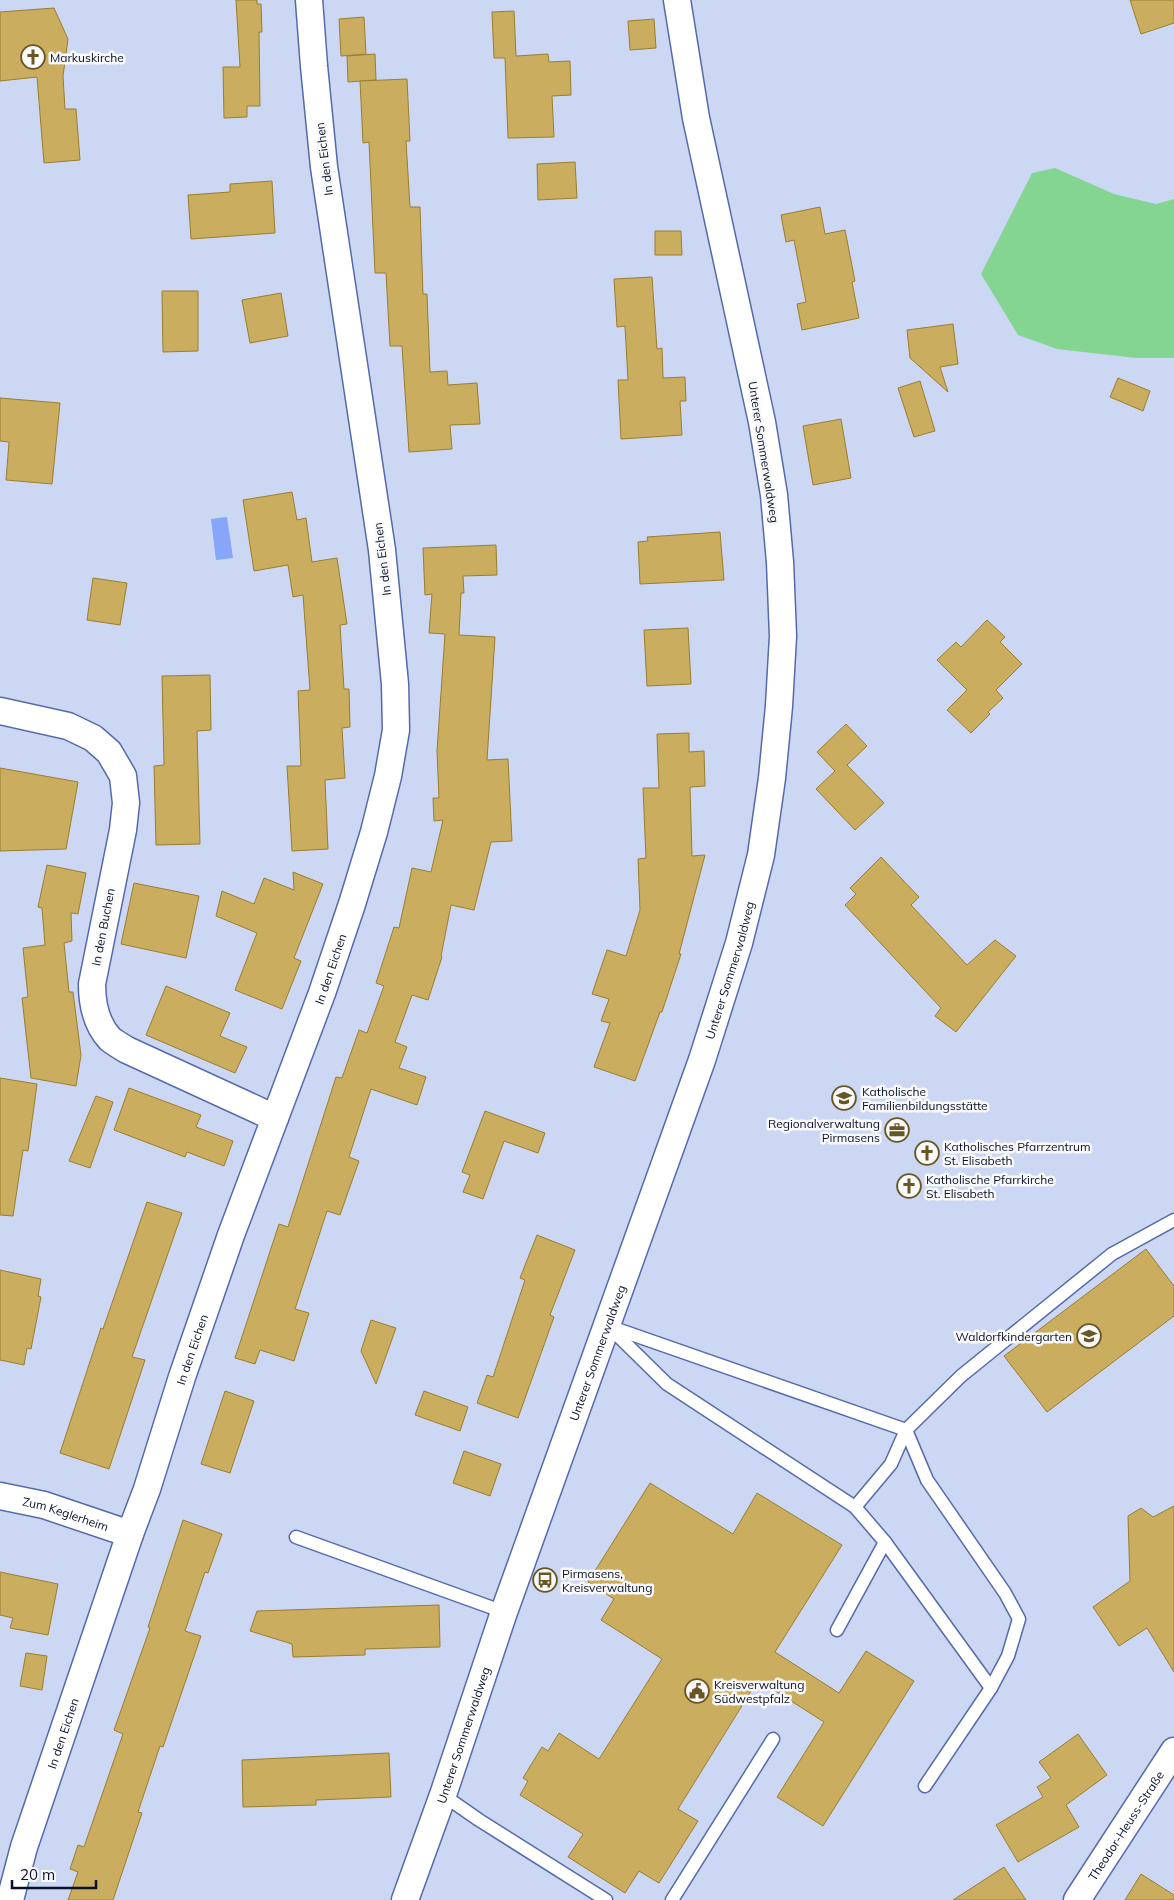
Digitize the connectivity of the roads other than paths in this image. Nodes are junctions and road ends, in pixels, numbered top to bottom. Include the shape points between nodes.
1 (309, 0) edge
2 (677, 0) edge
3 (0, 711) edge
4 (275, 1118) junction
5 (1174, 1220) edge
6 (607, 1325) junction
7 (906, 1430) junction
8 (0, 1496) edge
9 (855, 1507) junction
10 (130, 1534) junction
11 (296, 1537) dead end
12 (885, 1542) junction
13 (504, 1612) junction
14 (837, 1630) dead end
15 (991, 1688) junction
16 (772, 1739) dead end
17 (1174, 1751) edge
18 (925, 1786) dead end
19 (443, 1795) junction
20 (10, 1900) edge
21 (405, 1900) edge
22 (606, 1900) edge
23 (672, 1900) edge
24 (1077, 1900) edge

1 - 4 street, In den Eichen via 324,167 382,550 395,684 396,730 374,832 352,904
2 - 6 street, Unterer Sommerwaldweg via 696,118 762,422 774,495 783,627 780,696 760,855 739,943 702,1060
3 - 4 street, In den Buchen via 68,726 93,738 109,752 123,776 126,803 123,830 92,984 92,999 101,1025 111,1039 127,1050
4 - 10 street, In den Eichen via 230,1234
5 - 7 lane via 1112,1254 961,1376
6 - 7 lane
6 - 9 lane via 667,1384
6 - 13 street, Unterer Sommerwaldweg
7 - 9 lane via 891,1464
7 - 15 lane via 926,1480 1005,1593 1019,1619 1008,1656
8 - 10 street, Zum Keglerheim via 44,1505
9 - 12 lane
10 - 20 street, In den Eichen via 24,1848
11 - 13 lane
12 - 14 lane
12 - 15 lane
13 - 19 street, Unterer Sommerwaldweg
15 - 18 lane
16 - 23 lane
17 - 24 street, Theodor-Heuss-Straße
19 - 21 street, Unterer Sommerwaldweg
19 - 22 lane

